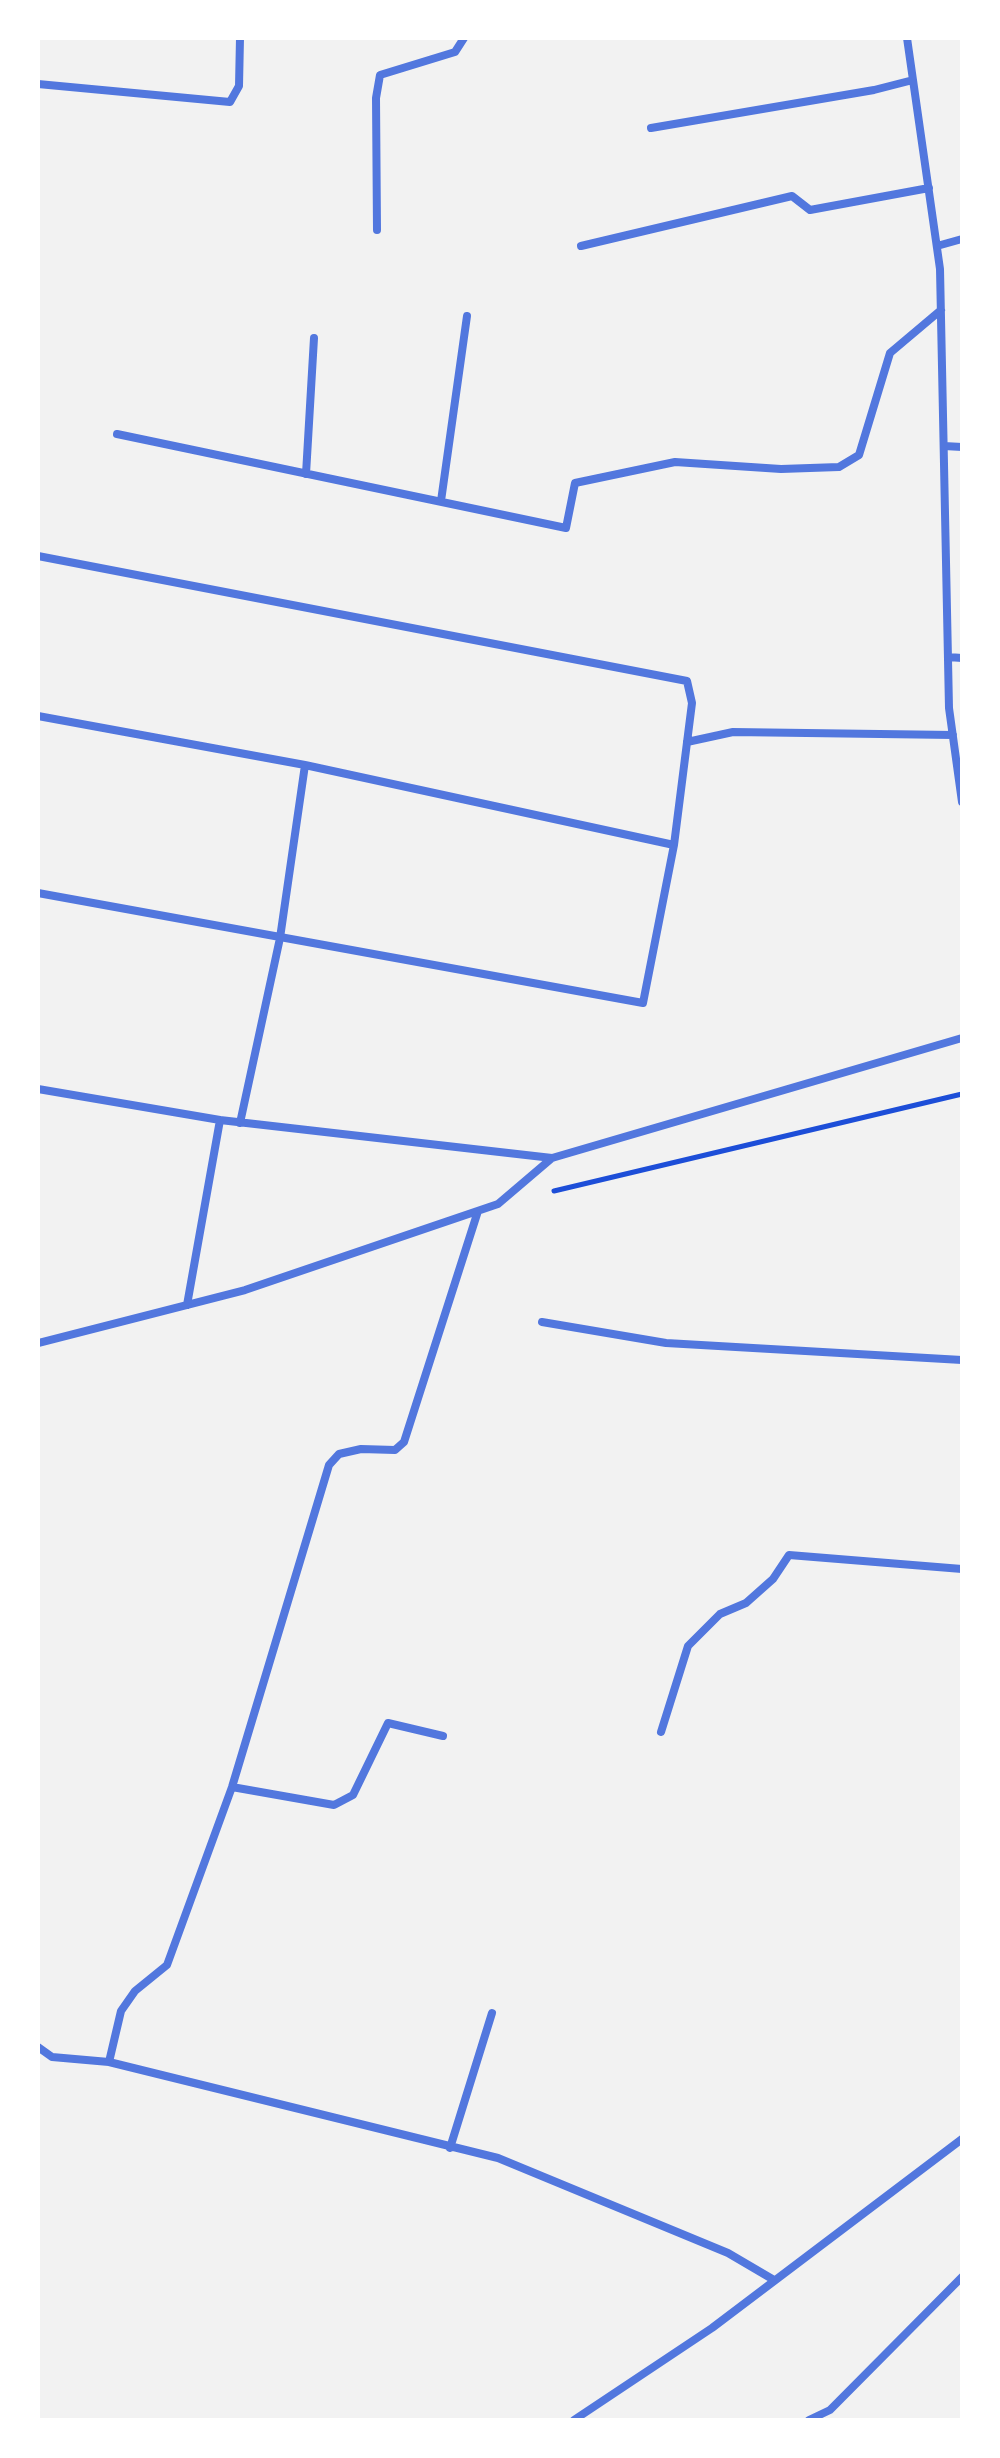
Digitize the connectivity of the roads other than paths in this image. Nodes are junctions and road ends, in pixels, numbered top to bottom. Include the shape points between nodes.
1 (240, 38) edge
2 (464, 38) edge
3 (907, 38) edge
4 (913, 80) junction
5 (38, 84) edge
6 (651, 128) dead end
7 (929, 188) junction
8 (377, 230) dead end
9 (962, 239) edge
10 (581, 246) dead end
11 (937, 246) junction
12 (941, 310) junction
13 (467, 316) dead end
14 (314, 338) dead end
15 (117, 434) dead end
16 (944, 446) junction
17 (962, 447) edge
18 (306, 474) junction
19 (441, 501) junction
20 (38, 556) edge
21 (948, 657) junction
22 (962, 658) edge
23 (38, 716) edge
24 (953, 735) junction
25 (687, 742) junction
26 (305, 765) junction
27 (962, 802) edge
28 (674, 845) junction
29 (38, 893) edge
30 (280, 938) junction
31 (962, 1038) edge
32 (38, 1089) edge
33 (220, 1120) junction
34 (240, 1123) junction
35 (552, 1158) junction
36 (478, 1211) junction
37 (187, 1305) junction
38 (542, 1322) dead end
39 (38, 1343) edge
40 (962, 1360) edge
41 (962, 1569) edge
42 (661, 1732) dead end
43 (443, 1736) dead end
44 (232, 1787) junction
45 (492, 2013) dead end
46 (38, 2047) edge
47 (109, 2062) junction
48 (962, 2139) edge
49 (450, 2148) junction
50 (962, 2277) edge
51 (774, 2280) junction
52 (574, 2420) edge
53 (809, 2420) edge

1 - 5 street via 239,86 230,102
2 - 8 street via 455,52 380,75
3 - 4 street
4 - 6 street
4 - 7 street
7 - 10 street via 810,210 792,196
7 - 11 street
9 - 11 street
11 - 12 street
12 - 16 street
12 - 19 street via 890,353 859,455 839,467 675,462 575,483 566,528
13 - 19 street
14 - 18 street
15 - 18 street
16 - 17 street
16 - 21 street
18 - 19 street
20 - 25 street via 687,681 692,703
21 - 22 street
21 - 24 street
23 - 26 street
24 - 25 street via 733,732
24 - 27 street
25 - 28 street
26 - 28 street
26 - 30 street
28 - 30 street via 643,1003
29 - 30 street
30 - 34 street
31 - 35 street
32 - 33 street
33 - 34 street
33 - 37 street
34 - 35 street
35 - 36 street via 498,1204
36 - 37 street
36 - 44 street via 404,1442 395,1450 339,1454 329,1465
37 - 39 street
38 - 40 street via 666,1343
41 - 42 street via 789,1555 773,1579 746,1603 720,1614 688,1646
43 - 44 street via 388,1723 353,1795 334,1805
44 - 47 street via 167,1965 135,1991 121,2011
45 - 49 street
46 - 47 street via 52,2057
47 - 49 street
48 - 51 street
49 - 51 street via 512,2164 728,2253
50 - 53 street via 830,2410
51 - 52 street

